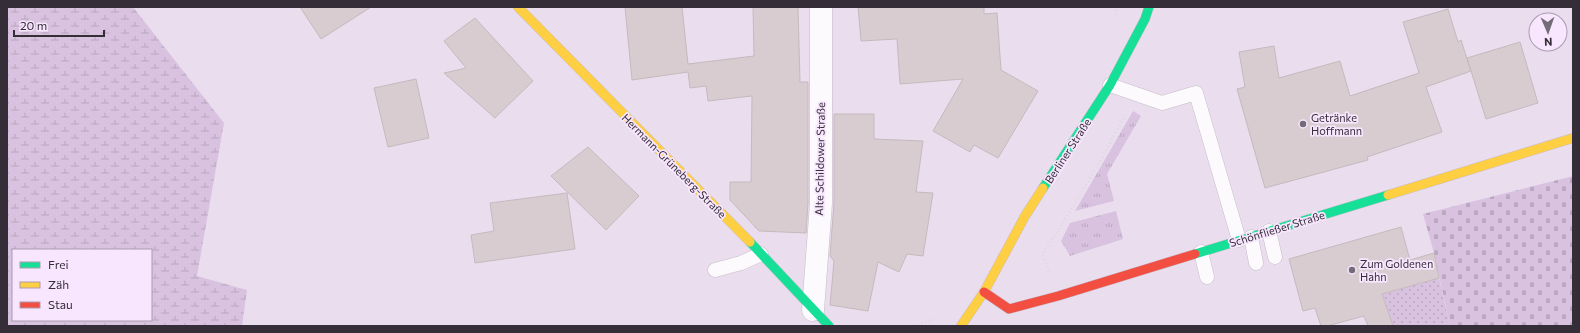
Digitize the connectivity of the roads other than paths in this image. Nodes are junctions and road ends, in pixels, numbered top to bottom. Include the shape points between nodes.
1 (518, 7) edge
2 (821, 7) edge
3 (1149, 7) edge
4 (1110, 85) junction
5 (1573, 138) edge
6 (1269, 231) junction
7 (1245, 238) junction
8 (1201, 252) junction
9 (761, 254) junction
10 (1275, 257) dead end
11 (1256, 263) dead end
12 (715, 270) dead end
13 (1207, 277) dead end
14 (984, 292) junction
15 (813, 310) junction
16 (829, 326) edge
17 (961, 326) edge

1 - 9 main road, Hermann-Grüneberg-Straße
2 - 15 street, Alte Schildower Straße via 821,203
3 - 4 main road, Berliner Straße
4 - 7 lane via 1162,103 1196,92
4 - 14 main road, Berliner Straße via 1025,216
5 - 6 main road, Schönfließer Straße
6 - 7 main road, Schönfließer Straße
6 - 10 lane
7 - 8 main road, Schönfließer Straße
7 - 11 lane
8 - 13 lane
8 - 14 main road, Schönfließer Straße via 1009,309
9 - 12 lane
9 - 15 main road, Hermann-Grüneberg-Straße
14 - 17 main road, Berliner Straße
15 - 16 main road, Hermann-Grüneberg-Straße

